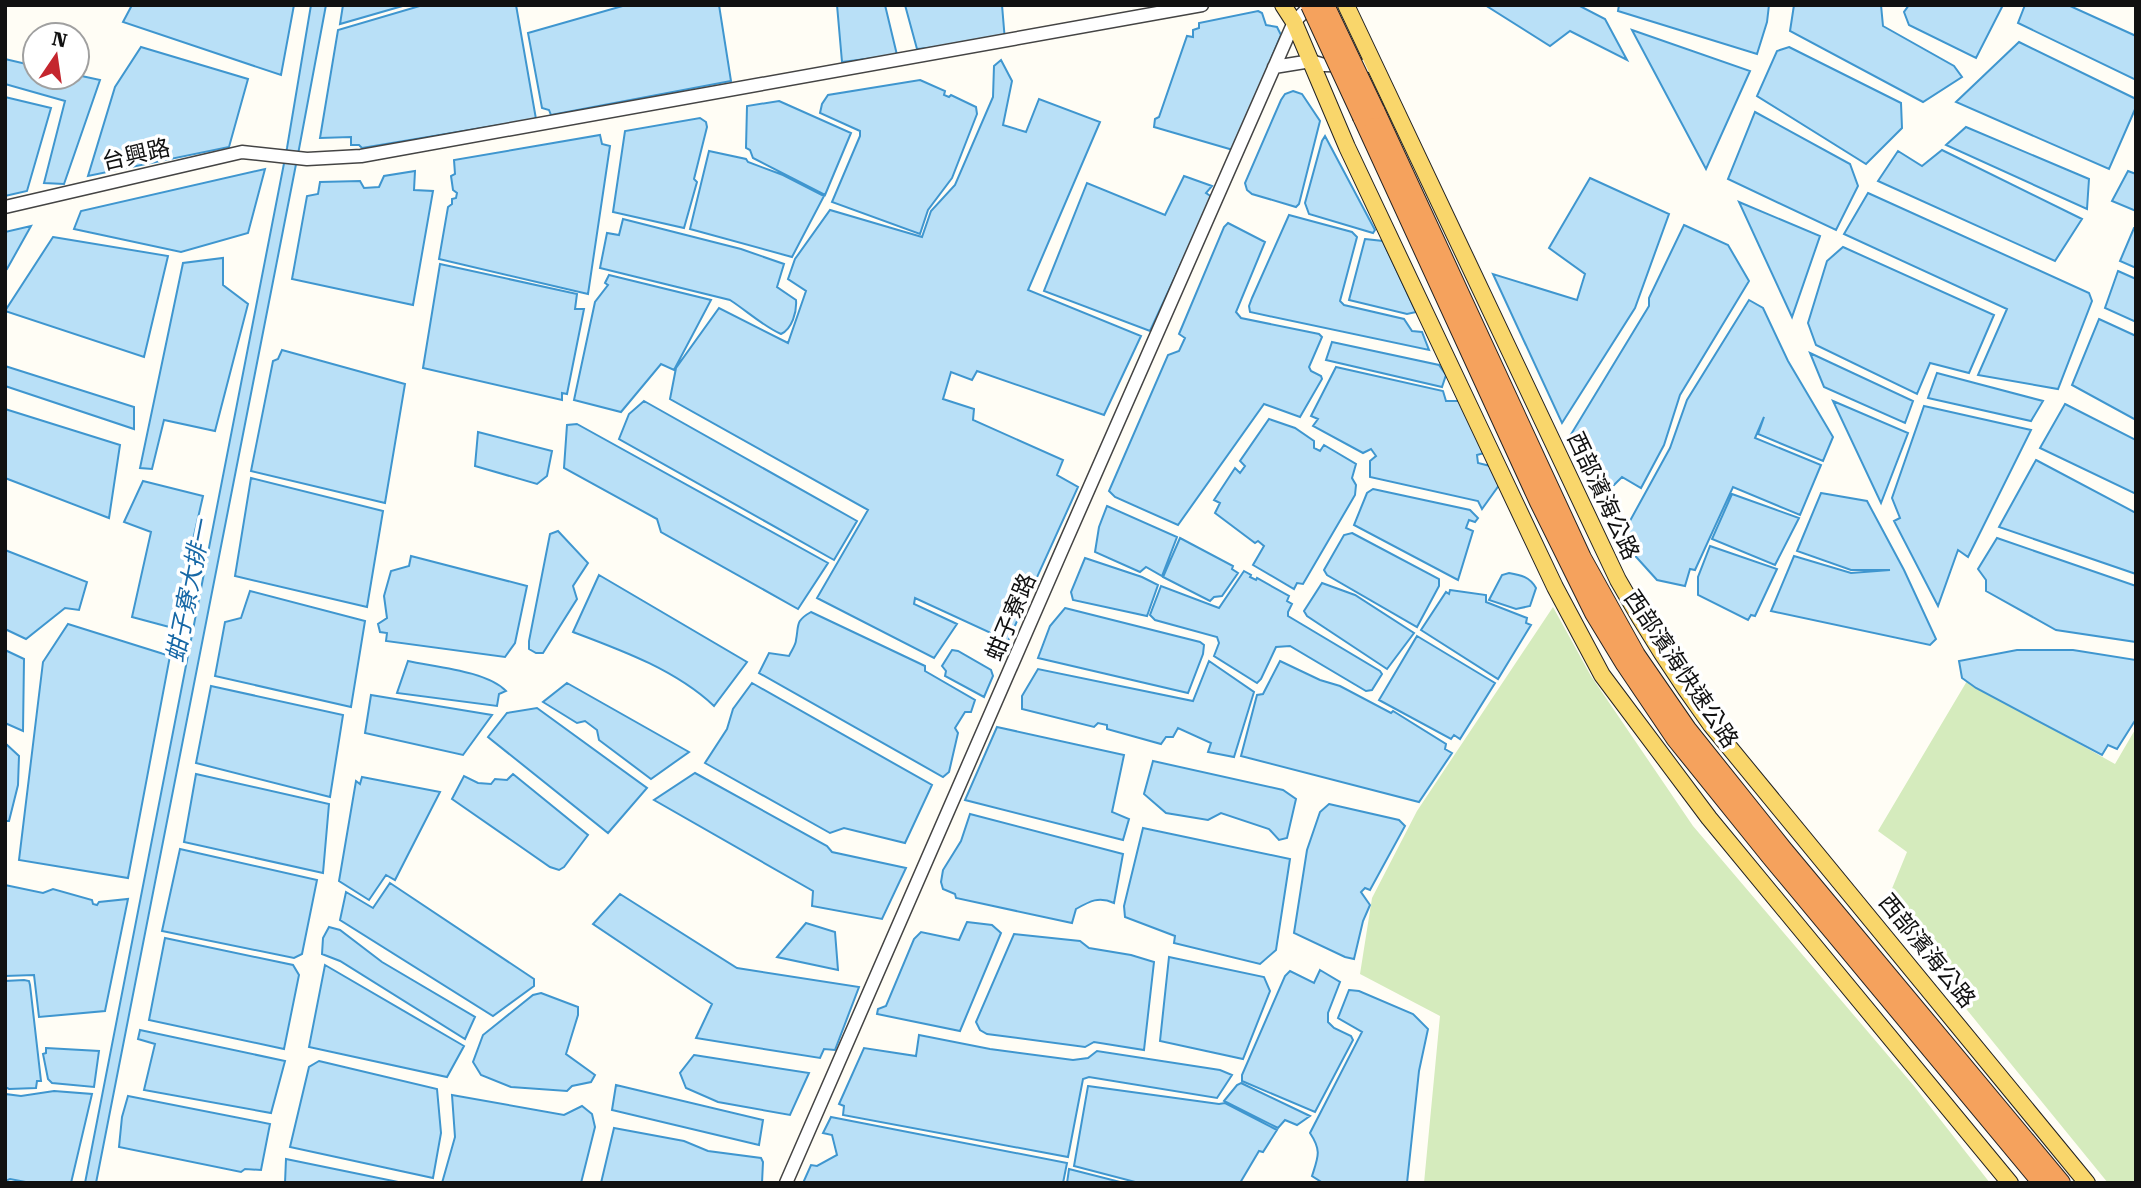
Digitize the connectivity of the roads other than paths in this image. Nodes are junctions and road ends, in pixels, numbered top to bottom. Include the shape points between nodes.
1 (1202, 5) edge
2 (1283, 5) edge
3 (1310, 5) edge
4 (1325, 5) edge
5 (1348, 10) edge
6 (1294, 22) junction
7 (1311, 61) junction
8 (1376, 65) junction
9 (1274, 66) junction
10 (1368, 113) junction
11 (5, 207) edge
12 (786, 1183) edge
13 (2010, 1183) edge
14 (2042, 1183) edge
15 (2061, 1183) edge
16 (2087, 1183) edge

1 - 11 street, 台興路 via 361,156 307,159 242,152
2 - 6 main road
3 - 6 street
3 - 10 highway, bridge
4 - 10 highway, bridge
5 - 7 street via 1335,44
5 - 8 main road, 西部濱海公路
6 - 7 main road
6 - 9 street, 蚶子寮路
7 - 8 street
7 - 9 street
7 - 13 main road via 1481,432 1602,675 1709,818
8 - 16 main road, 西部濱海公路 via 1618,580 1665,660 1711,725
9 - 12 street, 蚶子寮路
10 - 14 highway, 西部濱海快速公路 via 1539,502 1614,647 1675,738 1770,857
10 - 15 highway, 西部濱海快速公路 via 1570,533 1636,655 1687,729 1773,837

